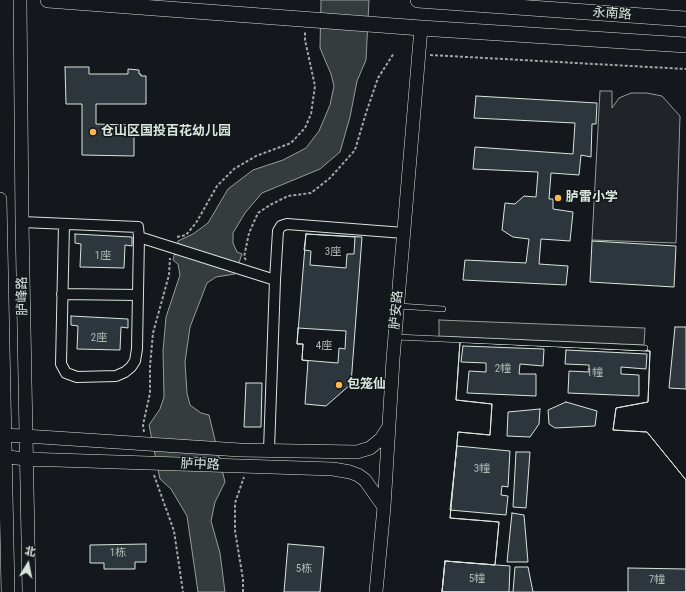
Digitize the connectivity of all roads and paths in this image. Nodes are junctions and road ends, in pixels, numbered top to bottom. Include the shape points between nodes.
1 (20, 0) edge
2 (48, 0) edge
3 (418, 0) edge
4 (686, 19) edge
5 (305, 20) junction
6 (421, 28) junction
7 (686, 44) edge
8 (394, 53) dead end
9 (419, 55) junction
10 (686, 69) edge
11 (0, 199) edge
12 (22, 222) junction
13 (64, 224) junction
14 (404, 233) junction
15 (186, 235) dead end
16 (138, 237) junction
17 (245, 251) dead end
18 (170, 268) dead end
19 (275, 280) junction
20 (62, 294) junction
21 (138, 295) junction
22 (398, 306) junction
23 (443, 309) dead end
24 (1, 313) edge
25 (395, 336) junction
26 (645, 348) dead end
27 (143, 425) dead end
28 (388, 427) junction
29 (3, 435) edge
30 (25, 436) junction
31 (268, 450) junction
32 (3, 457) edge
33 (26, 459) junction
34 (149, 463) junction
35 (247, 467) junction
36 (384, 507) junction
37 (4, 571) edge
38 (8, 592) edge
39 (29, 592) edge
40 (183, 592) edge
41 (243, 592) edge
42 (376, 592) edge

1 - 12 street, 胪峰路
2 - 5 main road
3 - 4 main road, 永南路
5 - 6 main road
5 - 15 path via 305,40 315,86 312,114 305,128 291,143 256,156 234,168 217,186 196,223
6 - 7 main road
6 - 9 street, 胪安路
8 - 17 path via 378,78 356,150 330,178 311,193 288,196 258,213 249,233
9 - 10 path
9 - 14 street, 胪安路
11 - 24 street, 胪峰路
12 - 13 street
12 - 30 street, 胪峰路
13 - 16 street via 138,226
13 - 20 street
14 - 19 street via 287,224 281,226 278,231
14 - 22 street, 胪安路
16 - 19 street
16 - 21 street
18 - 27 path via 153,333 150,393
19 - 31 street
20 - 21 street
20 - 21 street via 61,364 66,373 77,377 116,376 131,367 137,349
22 - 23 lane
22 - 25 street, 胪安路
24 - 29 street, 胪峰路
25 - 26 lane
25 - 28 street, 胪安路
28 - 31 street, 胪中路 via 381,439 370,448 357,452
28 - 36 street, 胪安路
29 - 30 street, 胪中路
29 - 32 street, 胪峰路
30 - 31 street, 胪中路
30 - 33 street, 胪峰路
32 - 33 street, 胪中路
32 - 37 street, 胪峰路
33 - 34 street, 胪中路
33 - 39 street, 胪峰路
34 - 35 street, 胪中路
34 - 40 path via 174,530
35 - 36 street, 胪中路 via 333,469 350,472 365,480
35 - 41 path via 235,503 235,531
36 - 42 street, 胪安路
37 - 38 street, 胪峰路

